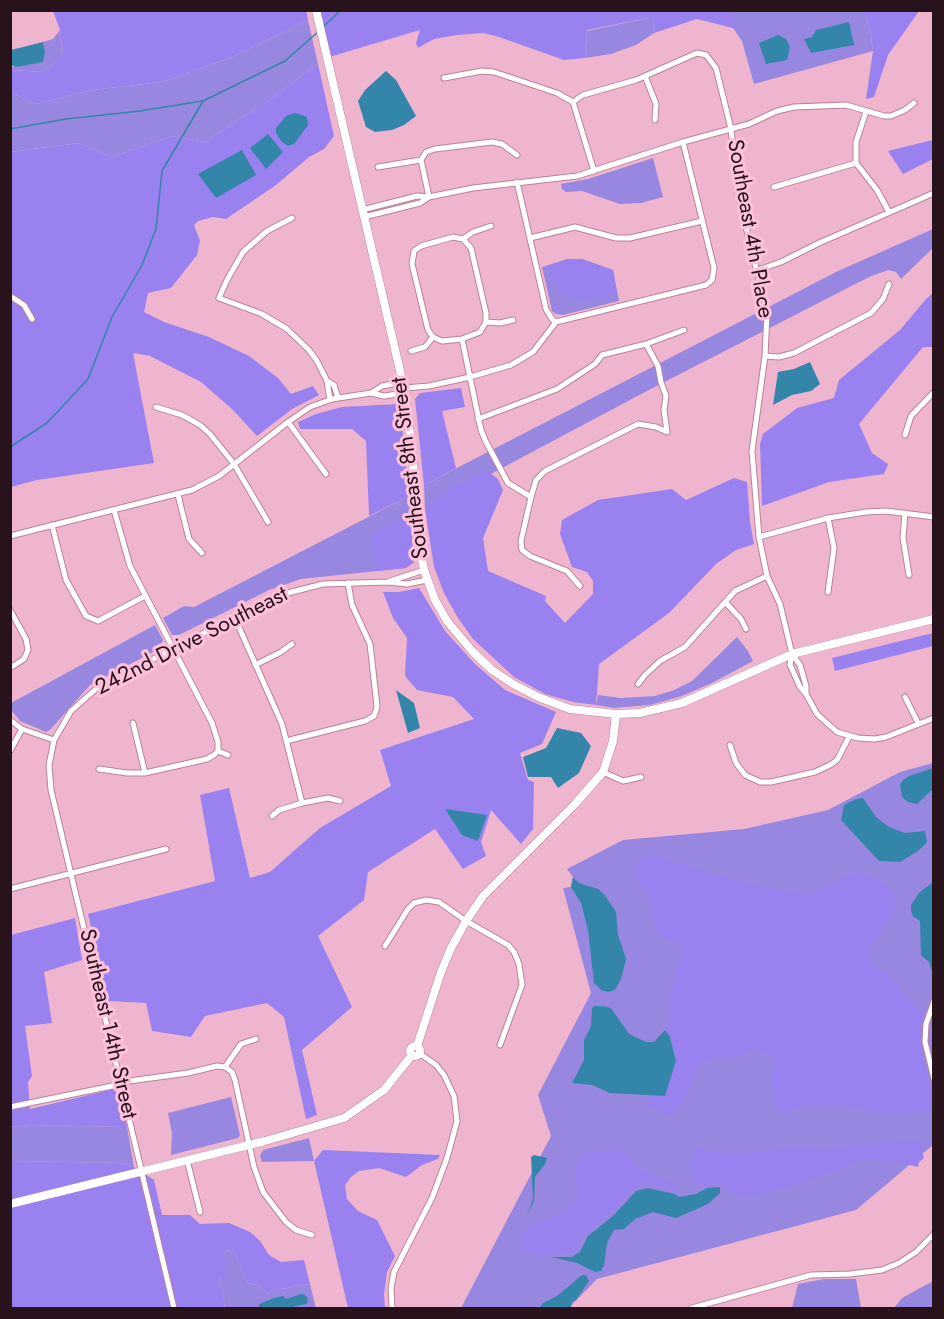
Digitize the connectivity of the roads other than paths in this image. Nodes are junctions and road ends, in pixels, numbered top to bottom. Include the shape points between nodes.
1 (316, 10) edge
2 (645, 76) junction
3 (444, 78) dead end
4 (573, 102) junction
5 (914, 103) dead end
6 (866, 112) junction
7 (655, 120) dead end
8 (730, 129) junction
9 (683, 142) junction
10 (517, 155) dead end
11 (421, 160) junction
12 (856, 163) junction
13 (378, 167) dead end
14 (594, 171) junction
15 (517, 182) junction
16 (774, 188) dead end
17 (933, 193) edge
18 (429, 197) junction
19 (889, 212) junction
20 (363, 214) junction
21 (292, 218) dead end
22 (702, 221) junction
23 (491, 226) dead end
24 (530, 238) junction
25 (463, 239) junction
26 (758, 270) junction
27 (889, 284) dead end
28 (10, 296) edge
29 (32, 319) dead end
30 (513, 320) dead end
31 (486, 322) junction
32 (556, 322) junction
33 (684, 330) dead end
34 (433, 337) junction
35 (462, 339) junction
36 (646, 344) junction
37 (411, 351) dead end
38 (765, 356) junction
39 (470, 377) junction
40 (327, 381) junction
41 (404, 388) junction
42 (933, 392) edge
43 (371, 393) junction
44 (338, 398) junction
45 (330, 400) junction
46 (156, 407) dead end
47 (478, 419) junction
48 (288, 422) junction
49 (905, 435) dead end
50 (234, 464) junction
51 (326, 474) dead end
52 (178, 495) junction
53 (531, 497) junction
54 (114, 510) junction
55 (905, 513) junction
56 (933, 517) edge
57 (828, 518) junction
58 (268, 522) dead end
59 (52, 525) junction
60 (10, 536) edge
61 (759, 537) junction
62 (202, 553) dead end
63 (424, 570) junction
64 (909, 574) dead end
65 (767, 576) junction
66 (427, 580) junction
67 (388, 582) junction
68 (348, 583) junction
69 (580, 586) dead end
70 (828, 592) dead end
71 (145, 596) junction
72 (725, 602) junction
73 (10, 610) edge
74 (234, 616) junction
75 (933, 620) edge
76 (746, 629) dead end
77 (292, 644) dead end
78 (173, 648) junction
79 (792, 654) junction
80 (255, 665) junction
81 (10, 668) edge
82 (638, 684) dead end
83 (905, 697) dead end
84 (616, 714) junction
85 (933, 718) edge
86 (10, 720) edge
87 (133, 723) dead end
88 (918, 723) junction
89 (22, 729) junction
90 (849, 736) junction
91 (54, 740) junction
92 (286, 741) junction
93 (730, 745) dead end
94 (10, 751) edge
95 (218, 751) junction
96 (228, 754) dead end
97 (99, 769) dead end
98 (603, 771) junction
99 (145, 773) junction
100 (641, 777) dead end
101 (340, 801) dead end
102 (302, 803) junction
103 (272, 816) dead end
104 (166, 849) dead end
105 (71, 873) junction
106 (10, 889) edge
107 (466, 921) junction
108 (385, 946) dead end
109 (933, 1001) edge
110 (256, 1039) dead end
111 (500, 1045) dead end
112 (416, 1051) junction
113 (225, 1067) junction
114 (933, 1079) edge
115 (122, 1083) junction
116 (10, 1107) edge
117 (249, 1144) junction
118 (187, 1160) junction
119 (141, 1171) junction
120 (10, 1203) edge
121 (200, 1212) dead end
122 (312, 1234) dead end
123 (933, 1234) edge
124 (174, 1308) edge
125 (392, 1308) edge
126 (692, 1308) edge

1 - 20 street, Southeast 8th Street
2 - 4 street
2 - 7 street via 656,104
2 - 8 street, Southeast 4th Place via 692,55 706,55 716,68
3 - 4 street via 494,72
4 - 14 street
5 - 6 street via 891,116
6 - 8 street via 846,105 794,106
6 - 12 street via 856,142
8 - 9 street
8 - 26 street, Southeast 4th Place via 738,194
9 - 14 street
9 - 22 street
10 - 11 street via 492,142 435,149 426,152
11 - 13 street
11 - 18 street
12 - 16 street
12 - 19 street
14 - 15 street
15 - 18 street
15 - 24 street
17 - 19 street
18 - 20 street via 417,196
19 - 26 street
20 - 41 street, Southeast 8th Street
21 - 40 street via 267,231 243,252 219,298 262,314 287,329 309,350
22 - 24 street via 630,238 575,227
22 - 32 street via 714,268 712,280 706,285
23 - 25 street
24 - 32 street via 546,309
25 - 31 street via 471,248
25 - 34 street via 453,237 414,251 412,264
26 - 38 street, Southeast 4th Place via 766,313
27 - 38 street via 871,313 795,353
28 - 29 street via 24,305
30 - 31 street
31 - 35 street via 480,332
32 - 39 street via 540,345 519,362
33 - 36 street
34 - 35 street via 442,341
34 - 37 street via 425,347
35 - 39 street
36 - 47 street via 602,355 557,389
36 - 53 street via 658,366 666,396 668,432 638,424 545,471 536,480
38 - 61 street, Southeast 4th Place via 752,451
39 - 41 street
39 - 47 street
40 - 44 street via 334,385
40 - 45 street
41 - 43 street via 384,396
41 - 43 street via 382,386
41 - 63 street, Southeast 8th Street
42 - 49 street via 911,417
43 - 44 street
44 - 45 street
45 - 48 street via 310,407
46 - 50 street via 200,425
47 - 53 street via 504,477
48 - 50 street
48 - 51 street
50 - 52 street via 209,482
50 - 58 street
52 - 54 street
52 - 62 street via 189,539
53 - 69 street via 522,550 567,571
54 - 59 street
54 - 71 street via 125,554
55 - 56 street
55 - 57 street via 866,512
55 - 64 street via 903,538
57 - 61 street
57 - 70 street via 834,548
59 - 60 street
59 - 71 street via 66,580 84,614 93,620 103,618
61 - 65 street, Southeast 4th Place
63 - 66 street, Southeast 8th Street
63 - 67 street, 242nd Drive Southeast
65 - 72 street via 743,586
65 - 79 street, Southeast 4th Place via 780,604
66 - 67 street, 242nd Drive Southeast
66 - 84 street, Southeast 8th Street via 447,621 492,670 559,705
67 - 68 street, 242nd Drive Southeast
68 - 74 street, 242nd Drive Southeast via 287,592
68 - 92 street via 352,605 370,644 378,706 374,716 365,721
71 - 78 street
72 - 76 street
72 - 82 street via 685,647 660,661
73 - 81 street via 28,650
74 - 78 street, 242nd Drive Southeast
74 - 80 street
75 - 79 street, Southeast 8th Street
77 - 80 street
78 - 91 street, 242nd Drive Southeast via 89,694 71,711
78 - 95 street via 212,723
79 - 84 street, Southeast 8th Street via 682,703
79 - 90 street, Southeast 4th Place via 800,665 811,706 821,720
80 - 92 street via 277,710
83 - 88 street
84 - 98 street via 613,741
85 - 88 street
86 - 89 street
87 - 99 street
88 - 90 street via 886,737
89 - 91 street
89 - 94 street
90 - 93 street via 837,760 830,765 771,782 745,775
91 - 105 street, Southeast 14th Street via 49,779
92 - 102 street
95 - 96 street
95 - 99 street via 207,759
97 - 99 street
98 - 100 street via 623,781
98 - 107 street via 483,896
101 - 102 street via 328,798
102 - 103 street
104 - 105 street
105 - 106 street
105 - 115 street, Southeast 14th Street
107 - 108 street via 439,902 421,901 408,909
107 - 111 street via 508,945 519,964 522,985
107 - 112 street via 447,956
109 - 114 street via 925,1042
110 - 113 street via 240,1044
112 - 117 street via 384,1090 344,1118
112 - 125 street via 436,1065 447,1080 454,1096 456,1121 432,1198 394,1272
113 - 115 street
113 - 117 street via 235,1080
115 - 116 street
115 - 119 street, Southeast 14th Street
117 - 118 street
117 - 122 street via 259,1181 269,1200 296,1230
118 - 119 street
118 - 121 street
119 - 120 street
119 - 124 street, Southeast 14th Street
123 - 126 street via 916,1252 882,1270 811,1275

